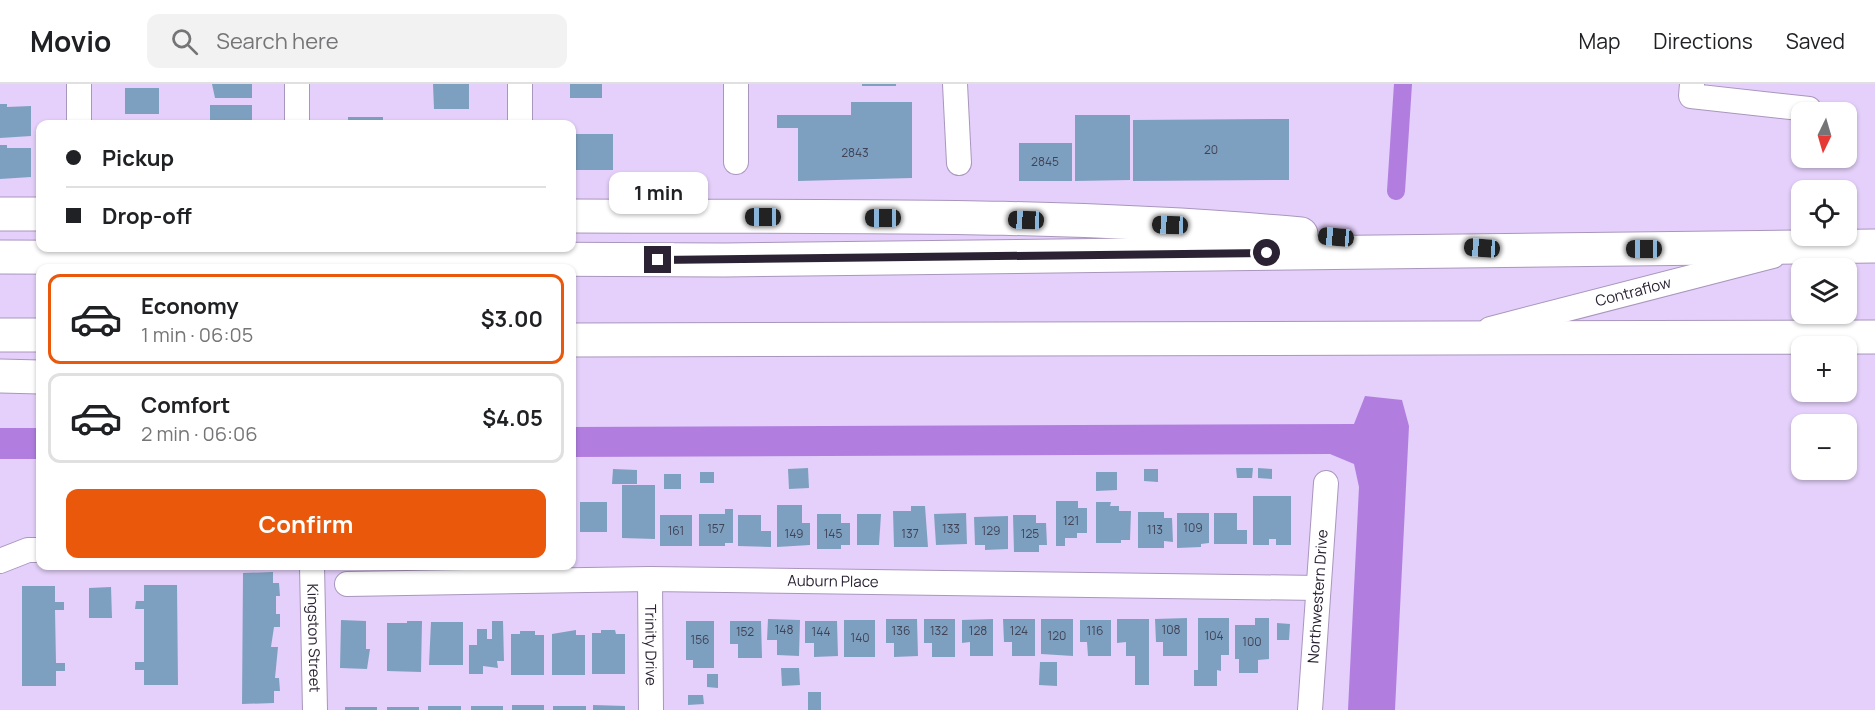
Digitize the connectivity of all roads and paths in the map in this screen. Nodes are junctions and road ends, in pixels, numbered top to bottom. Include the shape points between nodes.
1 (79, 84) edge
2 (297, 84) edge
3 (519, 84) edge
4 (736, 84) edge
5 (955, 84) edge
6 (1692, 84) edge
7 (1791, 107) edge
8 (79, 120) edge
9 (297, 120) edge
10 (520, 120) edge
11 (736, 162) dead end
12 (959, 164) dead end
13 (0, 214) edge
14 (36, 214) edge
15 (576, 216) edge
16 (1875, 246) edge
17 (1808, 247) junction
18 (1503, 250) junction
19 (0, 257) edge
20 (0, 335) edge
21 (36, 335) edge
22 (1459, 337) junction
23 (1875, 337) edge
24 (576, 340) edge
25 (0, 376) edge
26 (36, 377) edge
27 (1326, 483) dead end
28 (36, 550) edge
29 (0, 561) edge
30 (312, 570) edge
31 (650, 579) junction
32 (347, 584) dead end
33 (1318, 588) junction
34 (315, 710) edge
35 (651, 710) edge
36 (1310, 710) edge

1 - 8 street
2 - 9 street
3 - 10 street
4 - 11 street
5 - 12 street
6 - 7 street via 1691,96
13 - 14 highway
15 - 18 highway via 979,218 1158,224
16 - 17 highway
17 - 18 highway
17 - 22 street, Contraflow
18 - 19 highway via 724,260
20 - 21 highway
22 - 23 highway
22 - 24 highway
25 - 26 highway
27 - 33 street, Northwestern Drive
28 - 29 street
30 - 34 street, Kingston Street
31 - 32 street, Auburn Place
31 - 33 street, Auburn Place
31 - 35 street, Trinity Drive
33 - 36 street, Northwestern Drive

